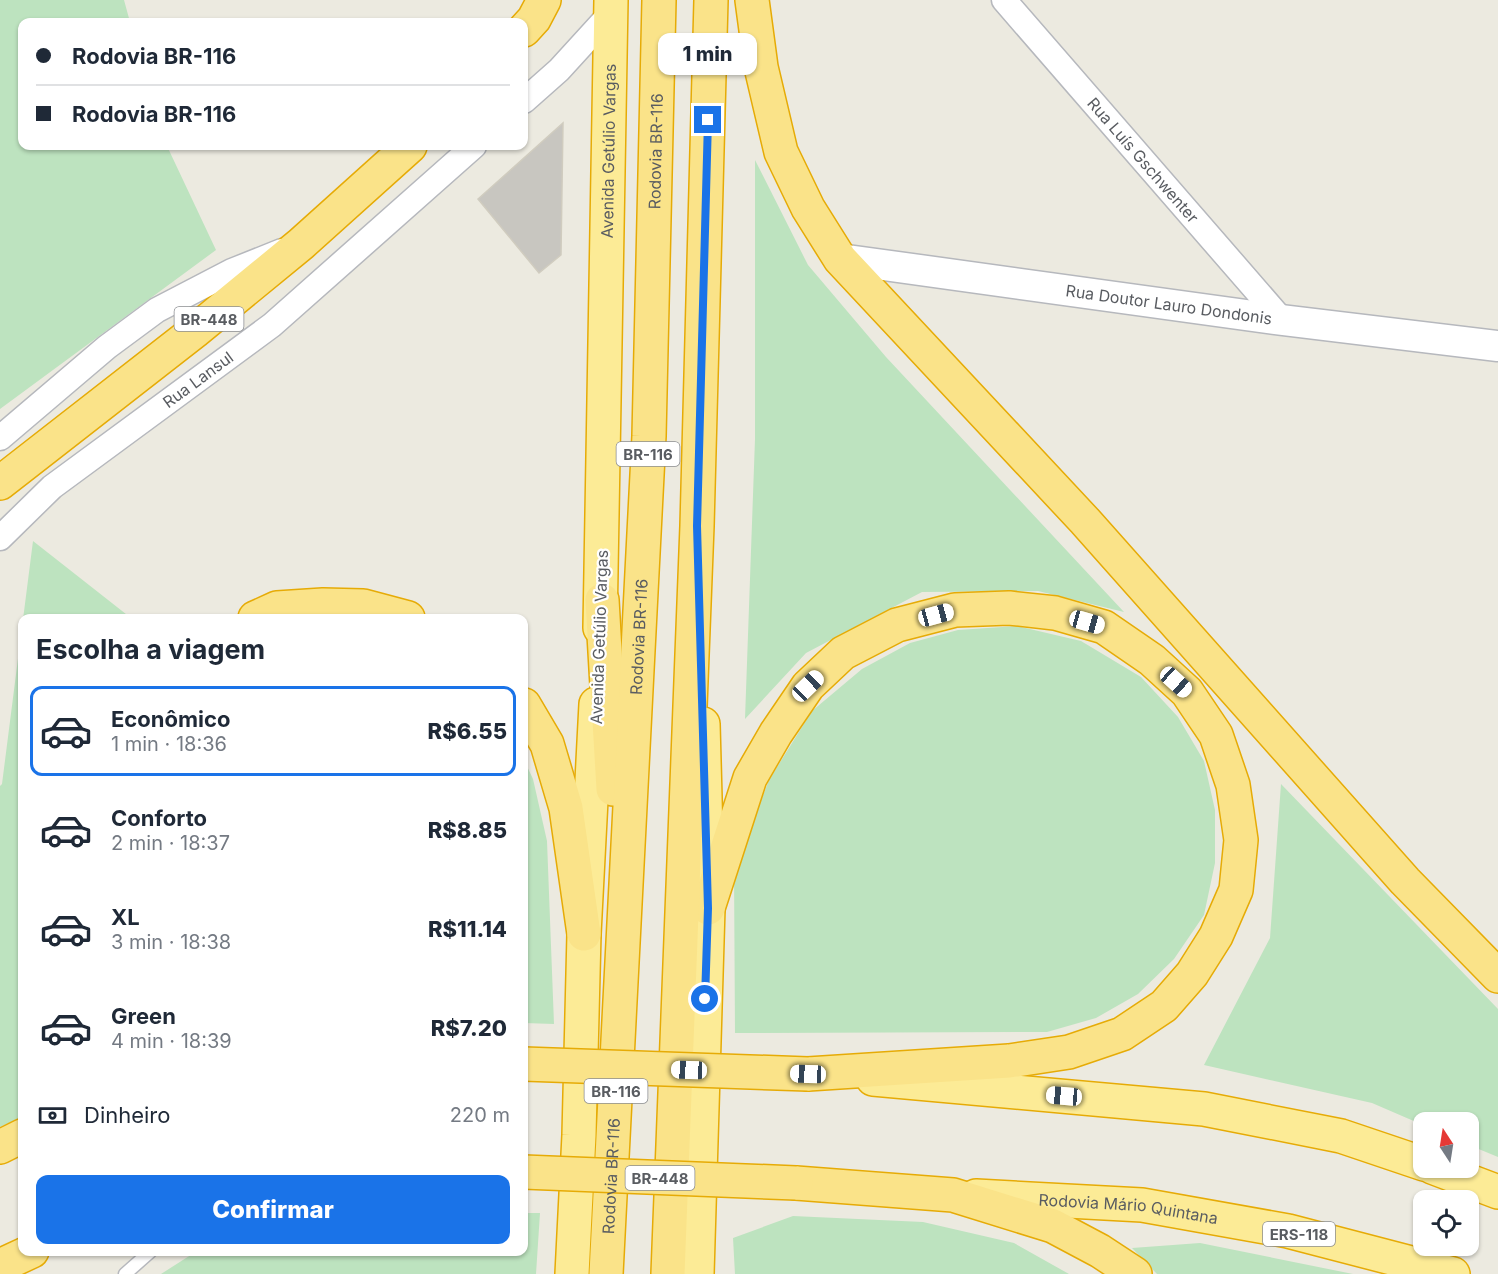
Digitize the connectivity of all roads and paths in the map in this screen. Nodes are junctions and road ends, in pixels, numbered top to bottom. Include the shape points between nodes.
1 (544, 0) edge
2 (659, 0) edge
3 (711, 0) edge
4 (752, 0) edge
5 (1004, 0) edge
6 (611, 7) edge
7 (528, 26) edge
8 (528, 97) edge
9 (406, 150) edge
10 (469, 150) edge
11 (301, 244) junction
12 (840, 259) junction
13 (1282, 320) junction
14 (1498, 345) edge
15 (0, 438) edge
16 (0, 483) edge
17 (697, 526) junction
18 (0, 538) edge
19 (602, 600) junction
20 (264, 614) edge
21 (393, 614) edge
22 (528, 712) edge
23 (626, 907) junction
24 (708, 908) junction
25 (584, 934) junction
26 (1498, 976) edge
27 (528, 1064) edge
28 (808, 1074) junction
29 (18, 1138) edge
30 (0, 1146) edge
31 (1413, 1160) edge
32 (528, 1172) edge
33 (1461, 1178) edge
34 (796, 1183) joint
35 (1498, 1192) edge
36 (953, 1195) junction
37 (21, 1256) edge
38 (145, 1256) edge
39 (0, 1266) edge
40 (125, 1274) edge
41 (572, 1274) edge
42 (606, 1274) edge
43 (668, 1274) edge
44 (697, 1274) edge
45 (1135, 1274) edge
46 (1453, 1274) edge

1 - 7 highway
2 - 23 highway, Rodovia BR-116 / BR-116 via 649,436
3 - 17 highway, BR-116
4 - 12 highway via 761,68 781,152 808,208
5 - 13 street, Rua Luís Gschwenter
6 - 8 street via 559,70
6 - 19 highway, Avenida Getúlio Vargas
9 - 11 highway, BR-448
10 - 18 street, Rua Lansul via 272,325 52,487
11 - 15 street via 232,271 157,310
11 - 16 highway, BR-448
12 - 13 street, Rua Doutor Lauro Dondonis
12 - 26 highway via 1084,521 1405,881
13 - 14 street, Rua Doutor Lauro Dondonis
17 - 24 highway
17 - 43 highway, BR-116
19 - 23 highway, BR-116 via 615,829
19 - 25 highway, Avenida Getúlio Vargas
20 - 21 highway via 277,608 323,605 363,606
22 - 25 highway via 547,744 566,808
23 - 42 highway, Rodovia BR-116 / BR-116
24 - 28 highway via 750,778 776,733 808,686 843,653 897,625 955,610 1009,608 1055,613 1104,627 1152,660 1187,692 1216,735 1233,784 1240,840 1236,890 1216,936 1192,974 1164,1006 1122,1034 1069,1052 1009,1061
24 - 44 highway
25 - 41 highway, Avenida Getúlio Vargas
27 - 28 highway, bridge
28 - 31 highway via 1204,1109 1341,1136
29 - 30 highway
32 - 34 highway, BR-448, bridge
33 - 35 highway
34 - 36 highway, Rodovia Mário Quintana / ERS-118
36 - 45 highway via 1053,1226
36 - 46 highway, Rodovia Mário Quintana / ERS-118 via 1142,1206 1288,1231
37 - 39 highway
38 - 40 lane

